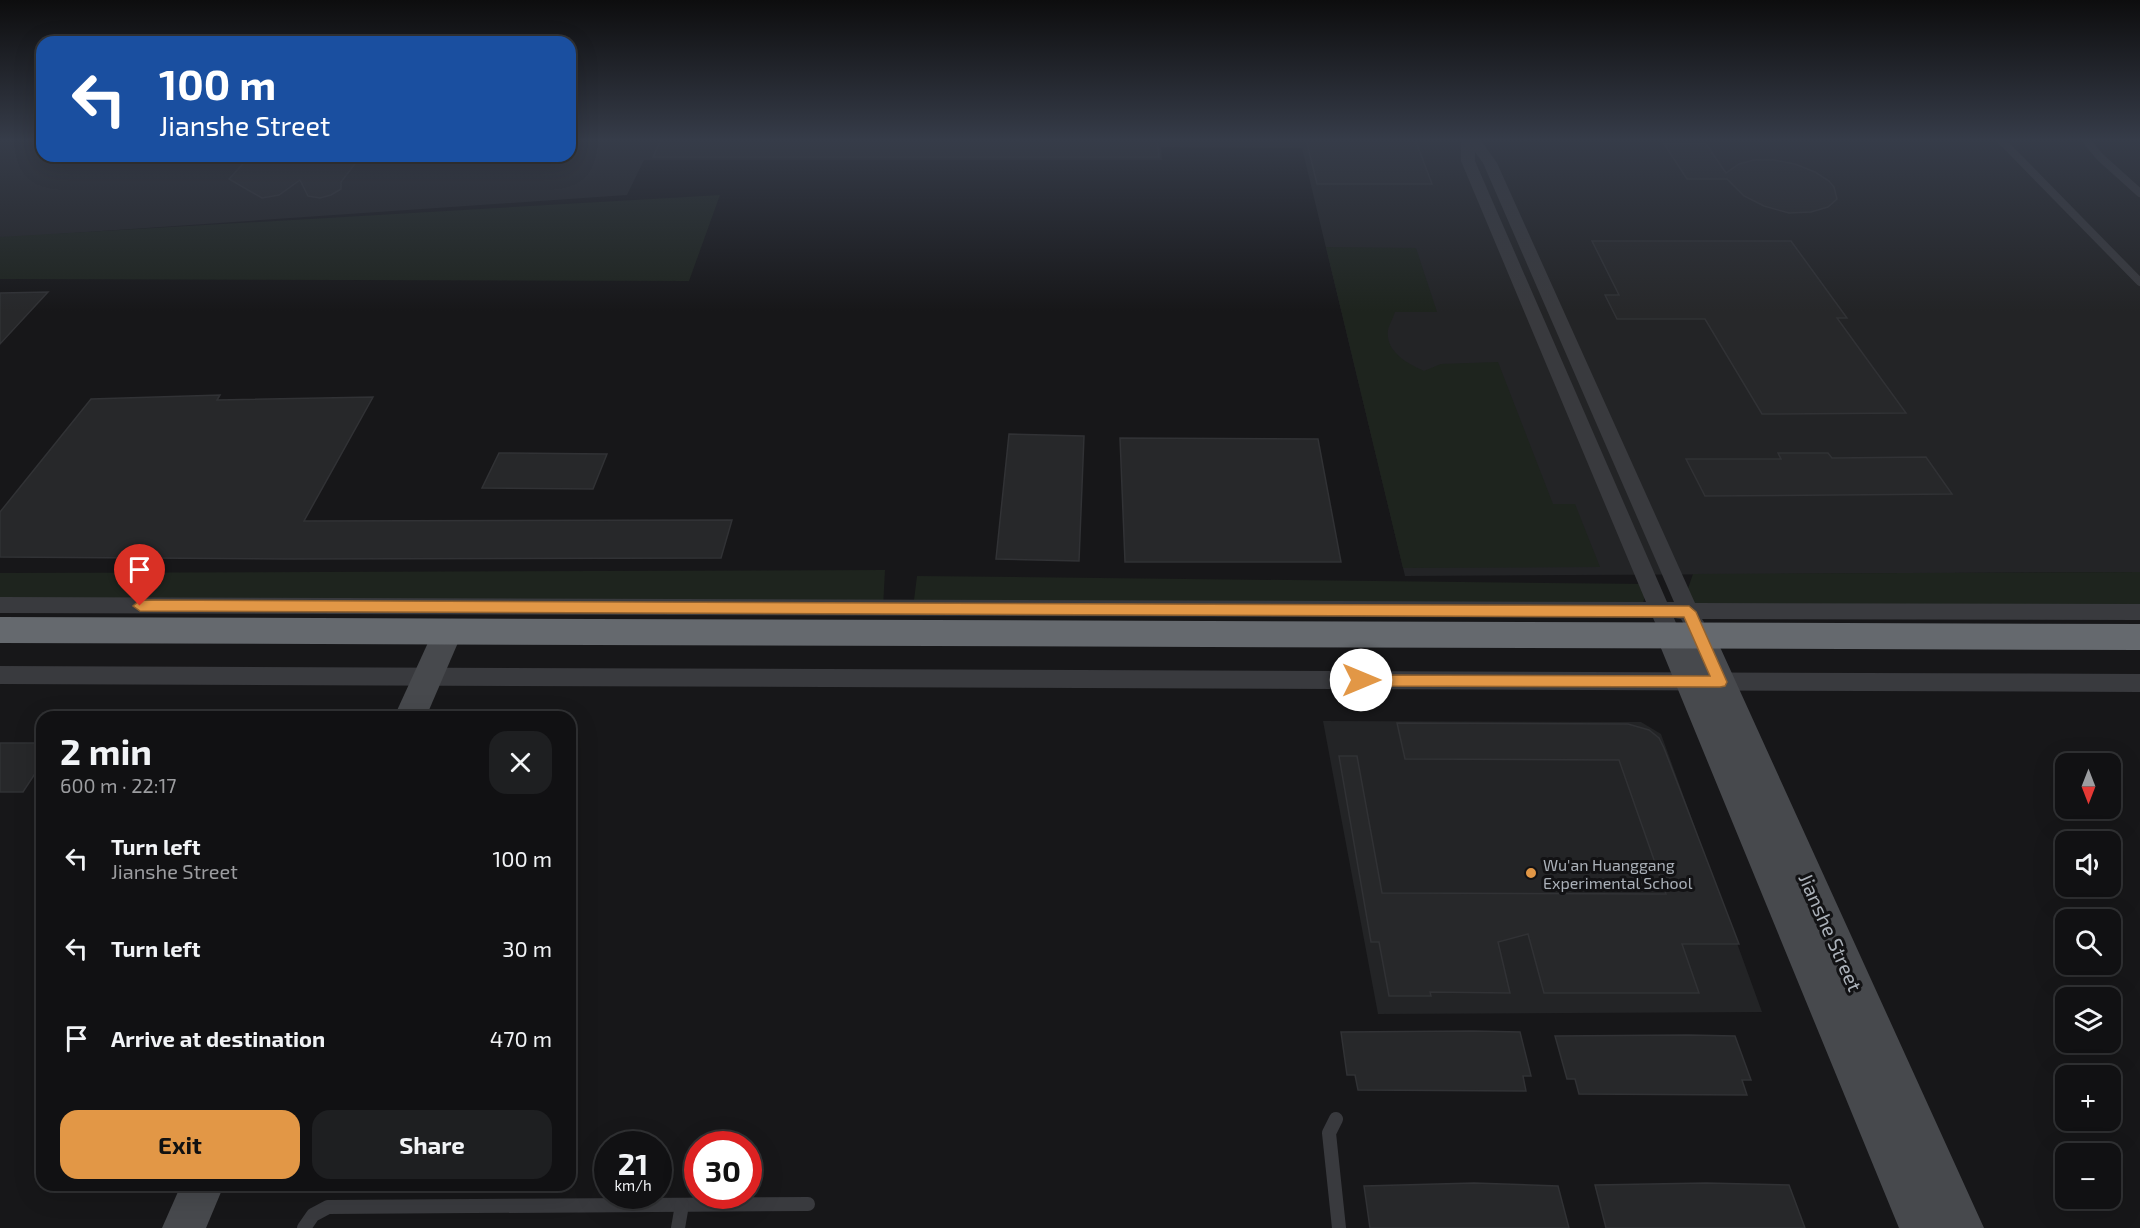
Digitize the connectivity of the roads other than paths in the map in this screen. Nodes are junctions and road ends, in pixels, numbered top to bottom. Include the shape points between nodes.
1 (1484, 196) edge
2 (1504, 196) edge
3 (2056, 196) edge
4 (2140, 282) edge
5 (0, 605) edge
6 (2140, 612) edge
7 (0, 630) edge
8 (2140, 637) edge
9 (1690, 647) junction
10 (0, 650) edge
11 (438, 653) junction
12 (2140, 658) edge
13 (0, 675) edge
14 (2140, 683) edge
15 (413, 711) edge
16 (1336, 1119) dead end
17 (200, 1191) edge
18 (808, 1204) dead end
19 (682, 1205) junction
20 (184, 1228) edge
21 (304, 1228) edge
22 (678, 1228) edge
23 (1340, 1228) edge
24 (1921, 1228) edge
25 (1962, 1228) edge

1 - 9 street
2 - 9 street
3 - 4 lane
5 - 9 street
6 - 9 street
7 - 11 highway
8 - 9 highway
9 - 11 highway
9 - 12 highway
9 - 14 street
9 - 24 main road, Jianshe Street
9 - 25 main road, Jianshe Street
10 - 11 highway
11 - 13 street
11 - 15 main road
16 - 23 lane via 1329,1133
17 - 20 main road
18 - 19 lane
19 - 21 lane via 328,1207 313,1215
19 - 22 lane

